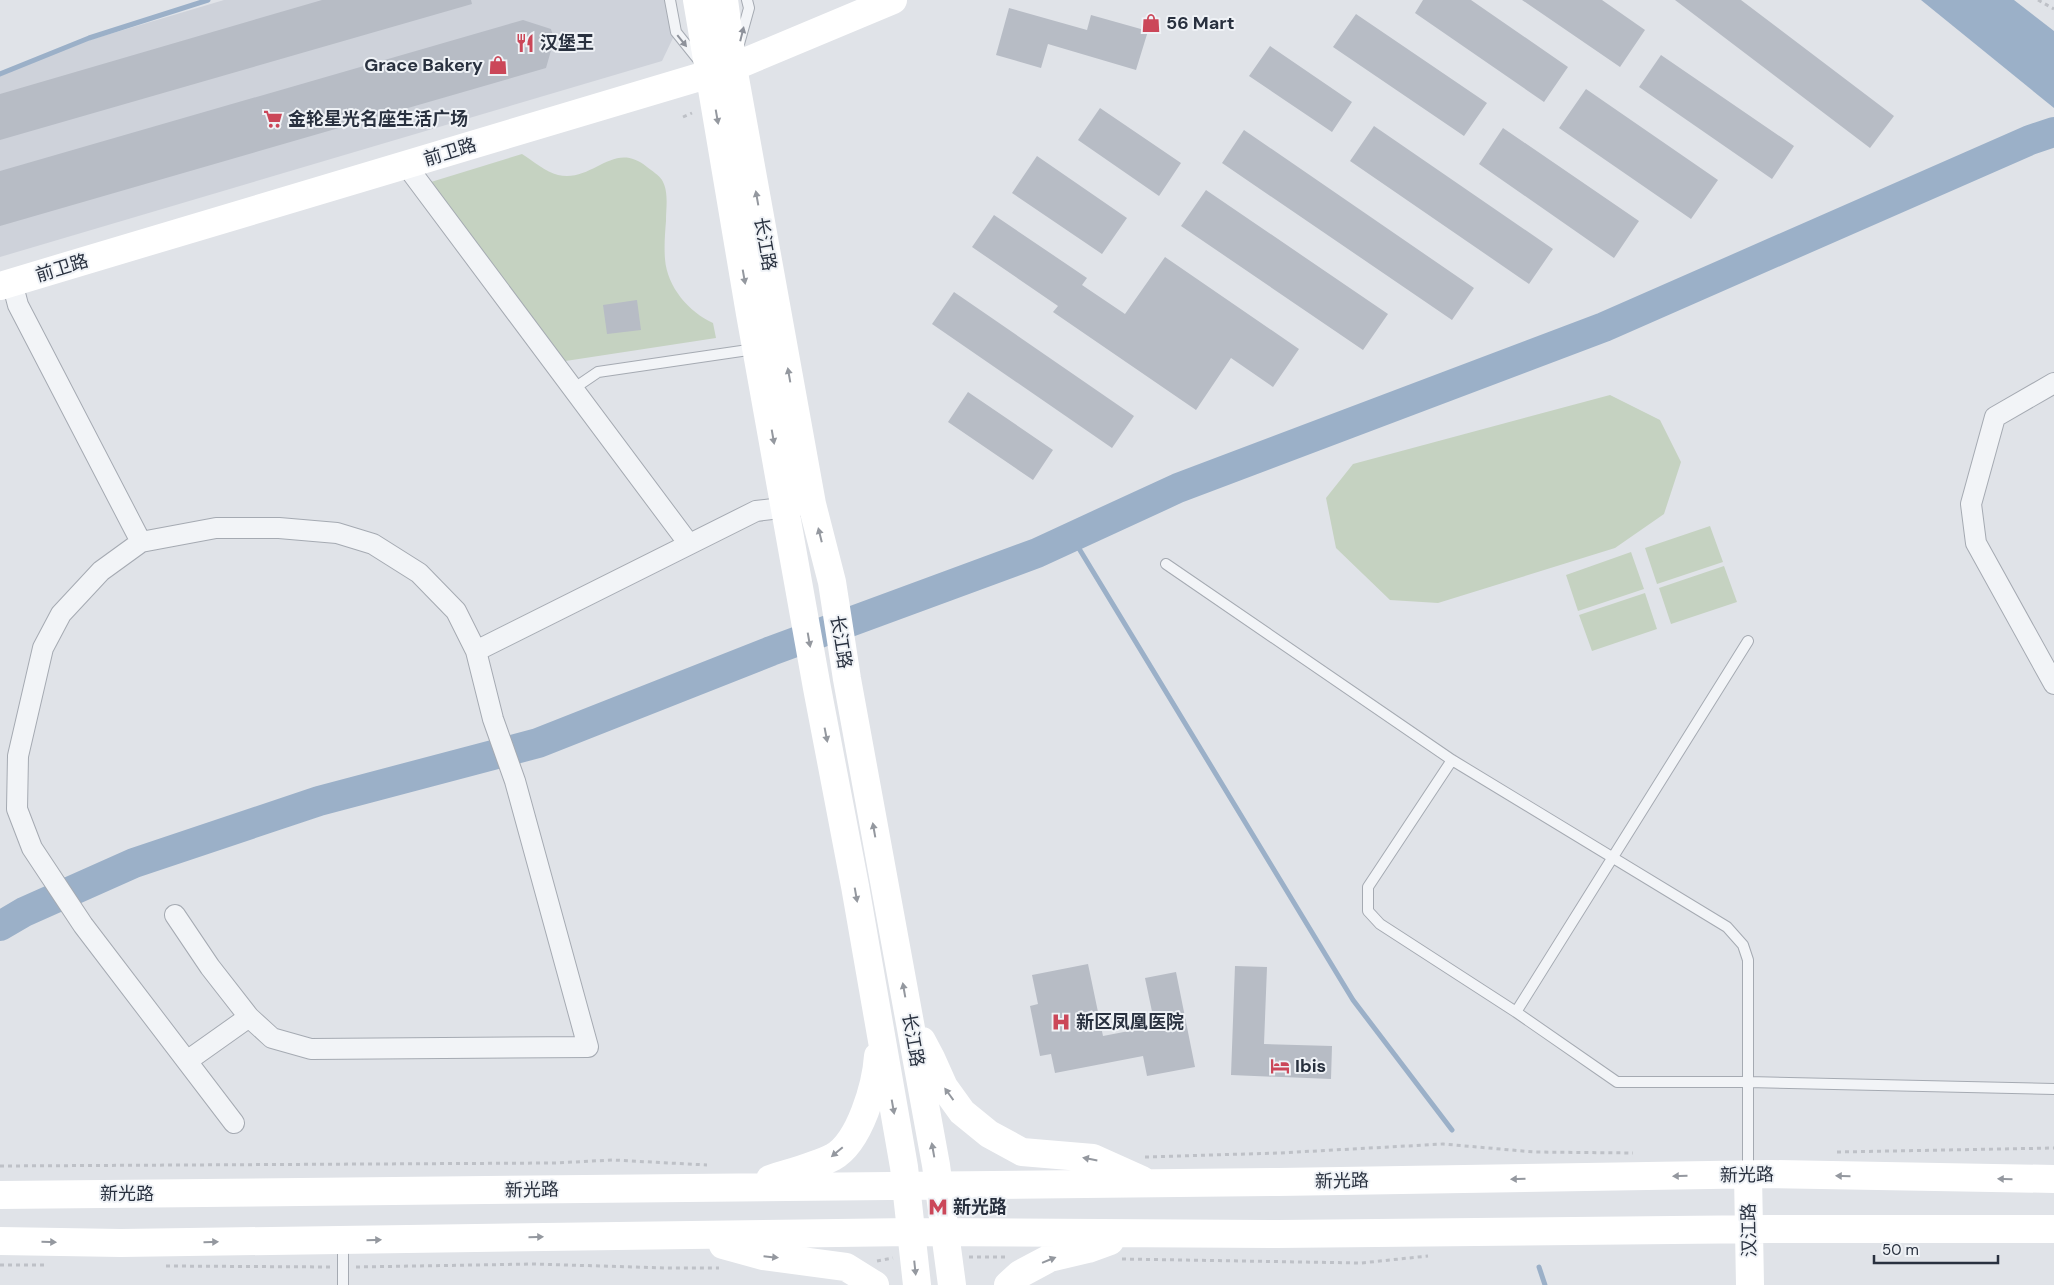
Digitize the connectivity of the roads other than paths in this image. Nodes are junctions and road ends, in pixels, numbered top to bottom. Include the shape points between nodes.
1 (670, 0) edge
2 (697, 0) edge
3 (724, 0) edge
4 (747, 0) edge
5 (893, 0) edge
6 (722, 71) junction
7 (406, 165) junction
8 (6, 284) edge
9 (756, 348) junction
10 (2054, 384) edge
11 (573, 389) junction
12 (812, 504) junction
13 (785, 507) junction
14 (141, 542) junction
15 (689, 544) junction
16 (1166, 564) dead end
17 (1748, 641) dead end
18 (476, 651) junction
19 (2054, 684) edge
20 (1452, 760) junction
21 (1613, 858) junction
22 (175, 915) dead end
23 (1516, 1012) junction
24 (249, 1017) junction
25 (909, 1019) junction
26 (880, 1028) junction
27 (188, 1062) junction
28 (1748, 1082) junction
29 (2054, 1089) edge
30 (234, 1123) dead end
31 (1748, 1175) junction
32 (2054, 1179) edge
33 (1151, 1183) junction
34 (939, 1185) junction
35 (906, 1186) junction
36 (744, 1188) junction
37 (0, 1196) edge
38 (1749, 1229) junction
39 (2054, 1229) edge
40 (912, 1232) junction
41 (946, 1232) junction
42 (1130, 1233) junction
43 (690, 1236) junction
44 (343, 1240) junction
45 (0, 1241) edge
46 (344, 1285) edge
47 (876, 1285) edge
48 (917, 1285) edge
49 (952, 1285) edge
50 (1008, 1285) edge
51 (1750, 1285) edge

1 -> 6 lane via 676,32
2 - 6 main road, 长江路
3 - 6 main road, 长江路
6 -> 4 lane via 749,8
5 - 6 main road, 前卫路
6 - 7 main road, 前卫路
6 -> 9 main road, 长江路
12 -> 6 main road, 长江路
7 - 8 main road, 前卫路
7 - 11 street
8 - 14 street
9 - 11 lane via 598,372
9 -> 13 main road, 长江路
10 - 19 street via 1995,417 1971,504 1976,543
11 - 15 street
12 - 13 street
25 -> 12 main road, 长江路 via 832,582
13 - 15 street via 756,511
13 -> 26 main road, 长江路
14 - 18 street via 216,528 278,528 337,533 373,544 418,573 456,611
14 - 27 street via 101,570 62,614 43,648 18,756 17,809 32,848 83,925
15 - 18 street
16 - 20 lane
17 - 21 lane
18 - 24 street via 588,1047 311,1049 272,1038
20 - 21 lane
20 - 23 lane via 1368,887 1368,911 1380,924
21 - 23 lane
21 - 28 lane via 1727,927 1743,945 1748,960
22 - 24 street
23 - 28 lane via 1617,1082
24 - 27 street
33 -> 25 main road via 1093,1158 1022,1152 989,1134 962,1112 944,1087
34 -> 25 main road, 长江路
26 -> 35 main road, 长江路
26 -> 36 main road via 878,1061 866,1113 847,1143 835,1156
27 - 30 street
28 - 29 lane
28 - 31 lane
32 -> 31 main road, 新光路
31 -> 33 main road, 新光路
31 - 38 main road, 汉江路
33 - 34 main road, 新光路
34 - 35 main road, 新光路
34 - 41 main road, 长江路
35 - 36 main road, 新光路
35 - 40 main road, 长江路
36 - 37 main road, 新光路
38 - 39 main road
38 - 42 main road
38 - 51 main road, 汉江路
40 - 41 main road
40 - 43 main road
40 -> 48 main road, 长江路
41 - 42 main road
41 - 49 main road, 长江路
50 -> 42 main road via 1020,1274 1050,1258 1088,1249
44 -> 43 main road
43 -> 47 main road via 763,1256 846,1267
45 -> 44 main road
44 - 46 lane

